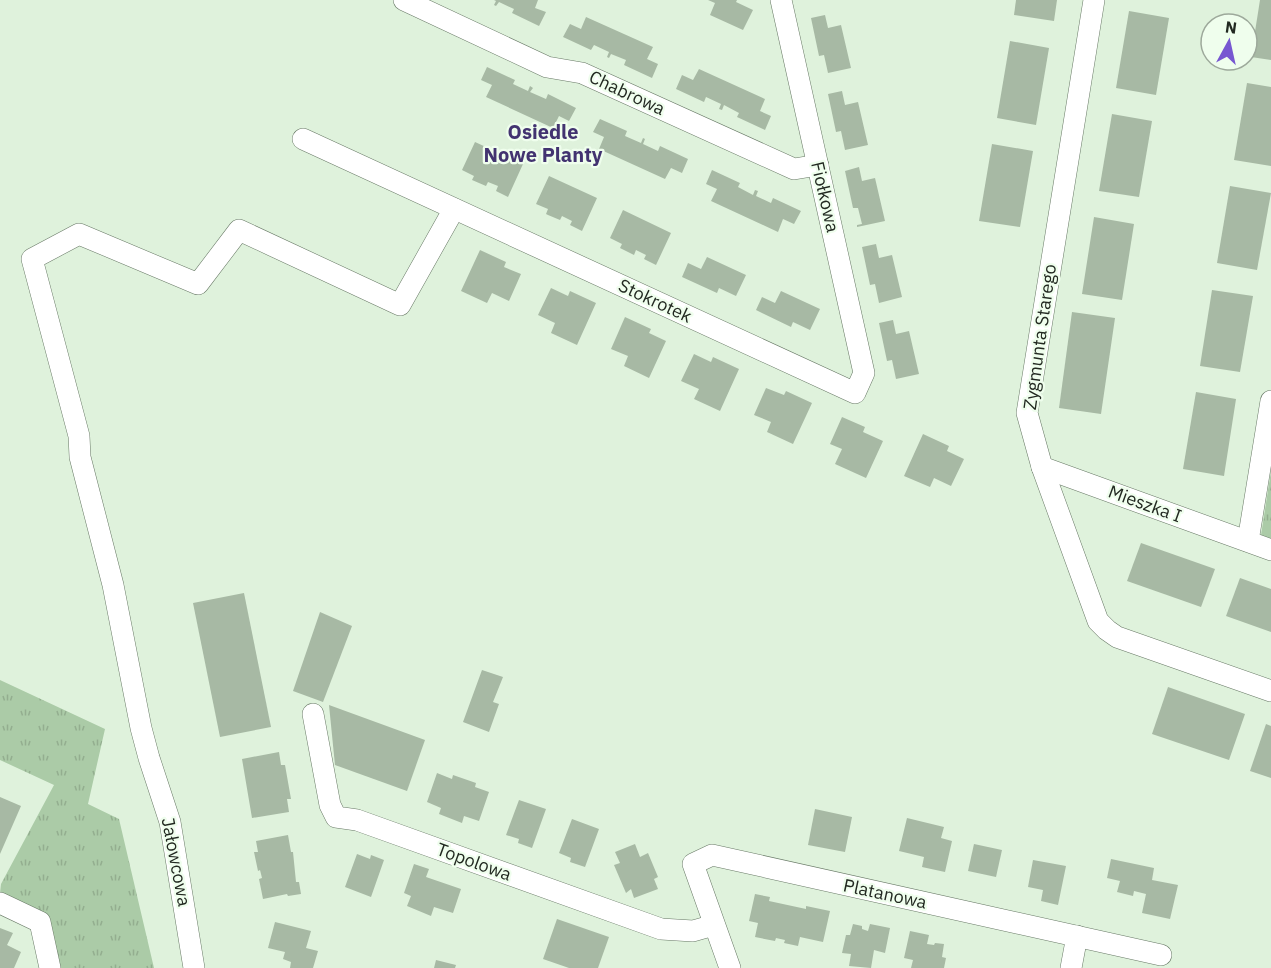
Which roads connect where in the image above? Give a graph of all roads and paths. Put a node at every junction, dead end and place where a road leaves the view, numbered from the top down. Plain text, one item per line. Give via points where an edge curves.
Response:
1 (404, 0) edge
2 (781, 0) edge
3 (1094, 0) edge
4 (303, 140) dead end
5 (818, 165) junction
6 (454, 209) junction
7 (855, 393) joint
8 (1271, 401) edge
9 (1042, 467) junction
10 (1248, 542) junction
11 (1271, 550) edge
12 (1271, 691) edge
13 (313, 714) dead end
14 (0, 903) edge
15 (714, 925) junction
16 (1077, 936) junction
17 (1161, 955) dead end
18 (50, 968) edge
19 (194, 968) edge
20 (730, 968) edge
21 (1071, 968) edge

1 - 5 street, Chabrowa via 547,67 582,73 794,169
2 - 5 street, Fiołkowa
3 - 9 street, Zygmunta Starego via 1027,413
4 - 6 street, Stokrotek
5 - 7 street, Fiołkowa via 864,373
6 - 7 street, Stokrotek
6 - 19 street, Jałowcowa via 400,305 239,231 198,284 79,234 32,259 79,435 80,456 113,585 149,758 172,831
8 - 10 street
9 - 10 street, Mieszka I
9 - 12 street, Zygmunta Starego via 1098,621 1107,630 1117,637
10 - 11 street, Mieszka I
13 - 15 street, Topolowa via 330,805 336,817 357,820 661,929 693,930
14 - 18 street via 40,921
15 - 16 street, Platanowa via 693,864 712,855
15 - 20 street
16 - 17 street, Platanowa
16 - 21 street

